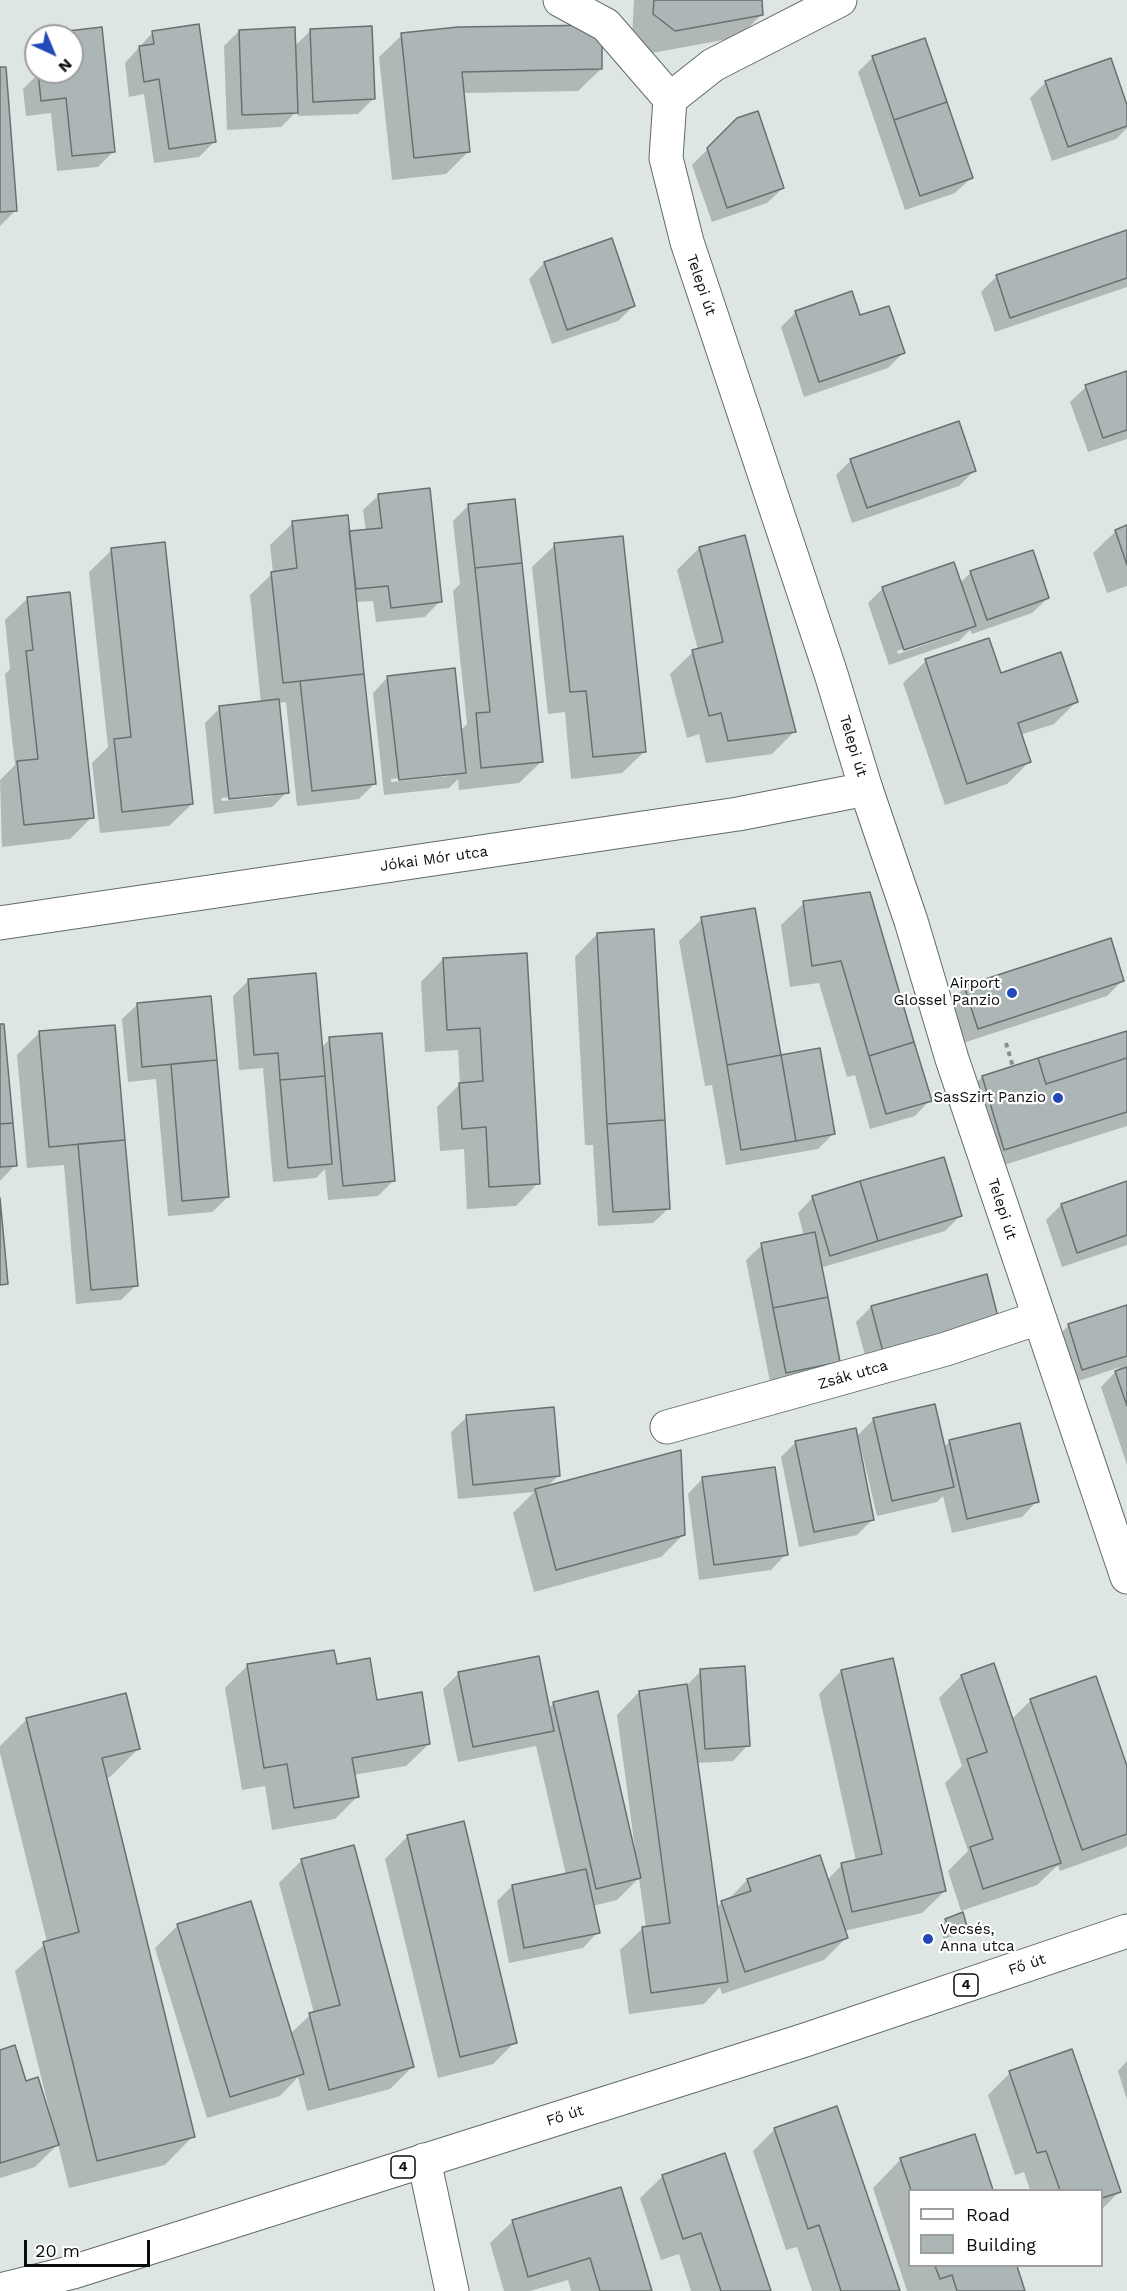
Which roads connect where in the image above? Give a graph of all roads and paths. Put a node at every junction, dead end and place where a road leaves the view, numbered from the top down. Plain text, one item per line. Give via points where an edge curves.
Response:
1 (560, 0) edge
2 (840, 0) edge
3 (608, 12) edge
4 (669, 99) junction
5 (866, 789) junction
6 (0, 923) edge
7 (1006, 1044) dead end
8 (1013, 1067) dead end
9 (1038, 1318) junction
10 (667, 1427) dead end
11 (1127, 1578) edge
12 (1127, 1931) edge
13 (424, 2160) junction
14 (0, 2290) edge
15 (452, 2291) edge

1 - 3 main road
2 - 4 main road via 714,65
3 - 4 main road
4 - 5 main road, Telepi út via 666,158 687,242
5 - 6 main road, Jókai Mór utca via 738,814
5 - 9 main road, Telepi út
7 - 8 path
9 - 10 main road, Zsák utca
9 - 11 main road, Telepi út
12 - 13 main road, Fő út / 4 via 806,2040
13 - 14 main road, Fő út / 4 via 74,2272
13 - 15 main road

